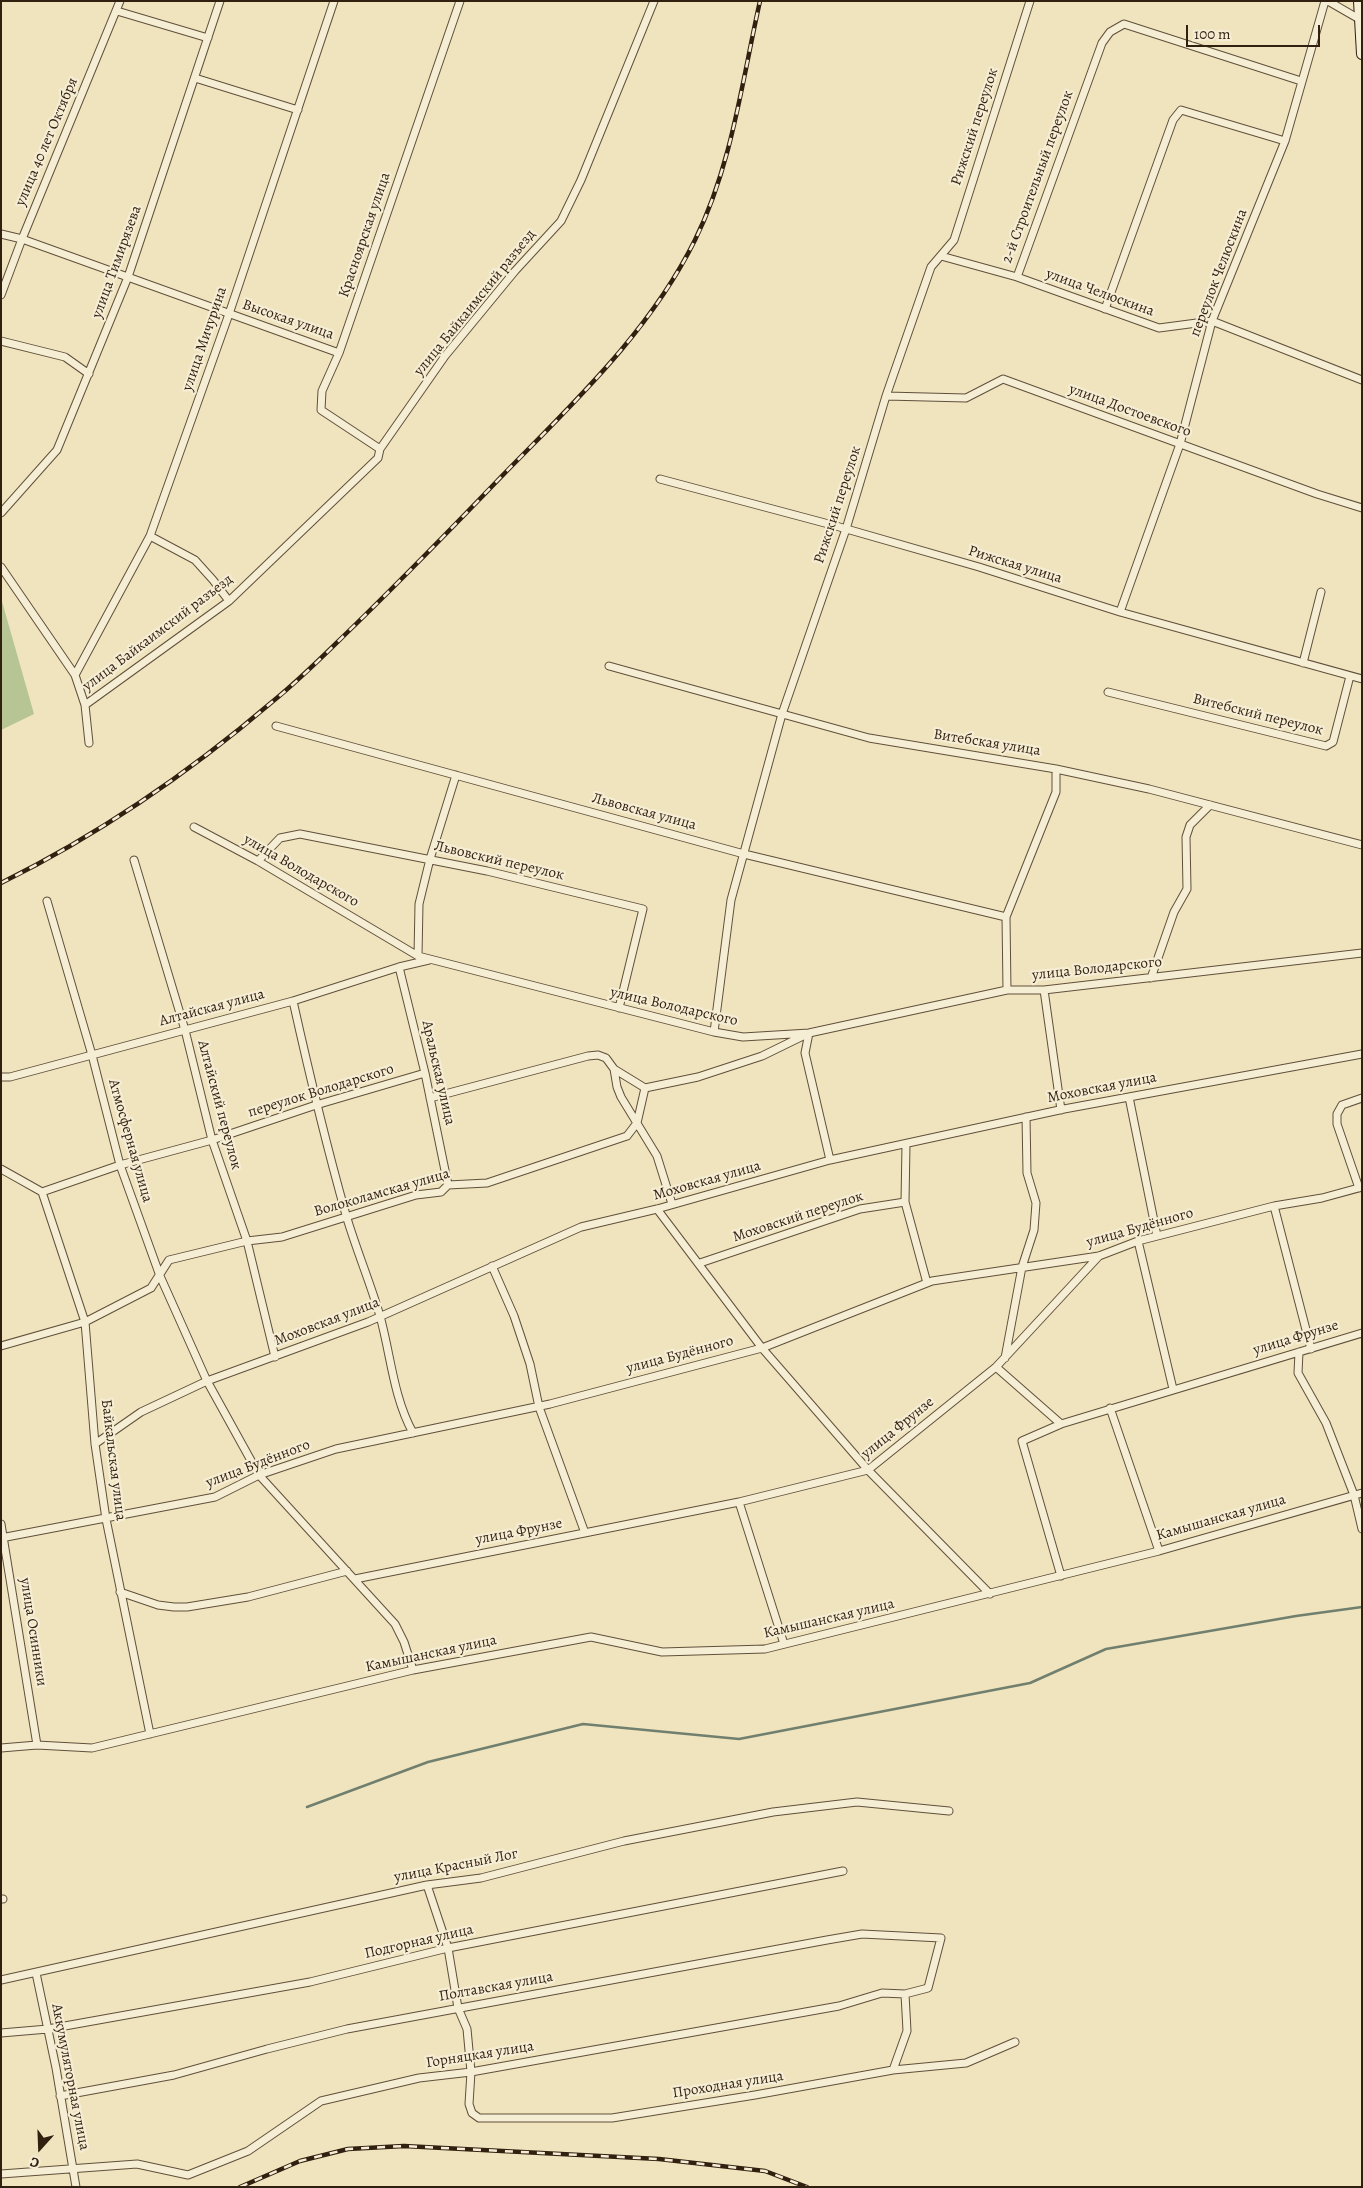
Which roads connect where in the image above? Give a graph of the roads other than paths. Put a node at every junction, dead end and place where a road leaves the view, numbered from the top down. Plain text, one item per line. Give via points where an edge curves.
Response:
1 (120, 1) edge
2 (220, 1) edge
3 (334, 1) edge
4 (460, 1) edge
5 (654, 1) edge
6 (1030, 1) edge
7 (1326, 1) edge
8 (1359, 1) edge
9 (117, 10) junction
10 (1361, 20) edge
11 (208, 38) junction
12 (1362, 54) edge
13 (194, 78) junction
14 (1301, 81) junction
15 (298, 110) junction
16 (1285, 141) junction
17 (1, 234) edge
18 (22, 239) junction
19 (942, 256) junction
20 (128, 276) junction
21 (1017, 278) junction
22 (1, 295) edge
23 (1105, 309) junction
24 (229, 314) junction
25 (1212, 321) junction
26 (1, 341) edge
27 (339, 353) junction
28 (89, 374) junction
29 (1362, 380) edge
30 (886, 396) junction
31 (1180, 444) junction
32 (380, 449) junction
33 (660, 479) dead end
34 (1362, 508) edge
35 (1, 513) edge
36 (846, 529) junction
37 (150, 536) junction
38 (1, 566) edge
39 (1321, 592) dead end
40 (228, 601) junction
41 (1120, 612) junction
42 (1303, 663) junction
43 (609, 666) dead end
44 (75, 675) junction
45 (1350, 676) junction
46 (1362, 679) edge
47 (1108, 692) dead end
48 (85, 705) junction
49 (782, 714) junction
50 (276, 726) dead end
51 (89, 744) dead end
52 (1056, 769) junction
53 (456, 774) junction
54 (1210, 805) junction
55 (194, 827) dead end
56 (1362, 845) edge
57 (744, 854) junction
58 (430, 859) junction
59 (134, 860) dead end
60 (258, 861) junction
61 (47, 901) dead end
62 (1006, 917) junction
63 (1362, 954) edge
64 (418, 956) junction
65 (429, 960) junction
66 (399, 967) junction
67 (1151, 978) junction
68 (1007, 990) junction
69 (1044, 990) junction
70 (293, 1001) junction
71 (619, 1008) junction
72 (185, 1030) junction
73 (714, 1032) junction
74 (809, 1034) junction
75 (1362, 1054) edge
76 (92, 1055) junction
77 (614, 1068) junction
78 (425, 1073) junction
79 (1, 1077) edge
80 (645, 1088) junction
81 (1129, 1097) junction
82 (430, 1098) junction
83 (1362, 1098) edge
84 (316, 1105) junction
85 (1061, 1110) junction
86 (1026, 1117) junction
87 (637, 1123) junction
88 (212, 1140) junction
89 (906, 1144) junction
90 (830, 1160) junction
91 (120, 1165) junction
92 (1, 1169) edge
93 (448, 1185) junction
94 (1360, 1187) edge
95 (42, 1192) junction
96 (905, 1202) junction
97 (672, 1204) junction
98 (1274, 1206) junction
99 (658, 1209) junction
100 (347, 1217) junction
101 (1157, 1236) junction
102 (247, 1241) junction
103 (1138, 1241) junction
104 (1099, 1256) junction
105 (700, 1263) junction
106 (492, 1266) junction
107 (1022, 1267) junction
108 (160, 1276) junction
109 (928, 1283) junction
110 (380, 1317) junction
111 (85, 1322) junction
112 (1362, 1333) edge
113 (1, 1346) edge
114 (762, 1348) junction
115 (1311, 1349) junction
116 (1299, 1352) junction
117 (275, 1358) junction
118 (1005, 1358) junction
119 (996, 1367) junction
120 (207, 1381) junction
121 (1174, 1389) junction
122 (539, 1407) junction
123 (1110, 1408) junction
124 (1061, 1424) junction
125 (413, 1433) junction
126 (95, 1444) junction
127 (868, 1470) junction
128 (259, 1475) junction
129 (1358, 1494) edge
130 (739, 1502) junction
131 (106, 1519) junction
132 (1, 1524) edge
133 (1362, 1529) edge
134 (585, 1533) junction
135 (2, 1538) edge
136 (1159, 1551) junction
137 (348, 1570) junction
138 (1060, 1576) junction
139 (355, 1579) junction
140 (120, 1592) junction
141 (990, 1594) junction
142 (784, 1644) junction
143 (413, 1670) junction
144 (150, 1734) junction
145 (37, 1745) junction
146 (1, 1748) edge
147 (950, 1811) dead end
148 (842, 1871) dead end
149 (427, 1885) junction
150 (941, 1938) joint
151 (448, 1948) junction
152 (36, 1973) junction
153 (1, 1980) edge
154 (905, 1994) junction
155 (458, 2008) junction
156 (48, 2029) junction
157 (1, 2033) edge
158 (1015, 2042) dead end
159 (893, 2070) junction
160 (472, 2072) junction
161 (60, 2096) junction
162 (73, 2168) junction
163 (1, 2174) edge
164 (76, 2187) edge

1 - 9 street, улица 40 лет Октября
2 - 11 street, улица Тимирязева
3 - 15 street, улица Мичурина
4 - 27 street, Красноярская улица
5 - 32 street, улица Байкаимский разъезд via 581,180 560,222 445,356
6 - 19 street, Рижский переулок via 954,240
7 - 10 street
7 - 14 street, переулок Челюскина
8 - 10 street
9 - 11 street
9 - 18 street, улица 40 лет Октября
10 - 12 street
11 - 13 street, улица Тимирязева
13 - 15 street
13 - 20 street, улица Тимирязева
14 - 16 street, переулок Челюскина
14 - 21 street, 2-й Строительный переулок via 1124,24 1110,32 1102,43 1085,85
15 - 24 street, улица Мичурина
16 - 23 street via 1181,110 1173,120
16 - 25 street, переулок Челюскина
17 - 18 street, Высокая улица
18 - 20 street, Высокая улица
18 - 22 street, улица 40 лет Октября
19 - 21 street, улица Челюскина
19 - 30 street, Рижский переулок via 931,267
20 - 24 street, Высокая улица
20 - 28 street, улица Тимирязева
21 - 23 street, улица Челюскина
23 - 25 street, улица Челюскина via 1159,328
24 - 27 street, Высокая улица
24 - 37 street, улица Мичурина
25 - 29 street, улица Челюскина
25 - 31 street, переулок Челюскина
26 - 28 street via 65,357
27 - 32 street, Красноярская улица via 322,391 321,410
28 - 35 street, улица Тимирязева via 57,450
30 - 31 street, улица Достоевского via 966,398 1003,379
30 - 36 street, Рижский переулок
31 - 34 street, улица Достоевского
31 - 41 street, переулок Челюскина
32 - 40 street, улица Байкаимский разъезд via 378,458
33 - 36 street, Рижская улица
36 - 41 street, Рижская улица
36 - 49 street, Рижский переулок
37 - 40 street via 195,560
37 - 44 street, улица Мичурина
38 - 44 street
39 - 42 street
40 - 48 street, улица Байкаимский разъезд
41 - 42 street, Рижская улица
42 - 45 street, Рижская улица
43 - 49 street, Витебская улица
44 - 48 street
45 - 46 street, Рижская улица
45 - 47 street, Витебский переулок via 1333,742 1326,746
48 - 51 street
49 - 52 street, Витебская улица via 869,738
49 - 57 street, Рижский переулок
50 - 53 street, Львовская улица
52 - 54 street, Витебская улица
52 - 62 street via 1056,792
53 - 57 street, Львовская улица
53 - 58 street
54 - 56 street, Витебская улица
54 - 67 street via 1190,825 1186,837 1187,889 1174,912
55 - 60 street, улица Володарского
57 - 62 street, Львовская улица
57 - 73 street, Рижский переулок via 730,900
58 - 60 street, Львовский переулок via 300,834 280,838
58 - 64 street via 419,904
58 - 71 street, Львовский переулок via 643,910
59 - 72 street, Алтайский переулок
60 - 64 street, улица Володарского
61 - 76 street, Атмосферная улица
62 - 68 street
63 - 67 street, улица Володарского
64 - 65 street, улица Володарского
65 - 66 street, Алтайская улица
65 - 71 street, улица Володарского
66 - 70 street, Алтайская улица
66 - 78 street, Аральская улица
67 - 69 street, улица Володарского
68 - 69 street, улица Володарского
68 - 74 street, улица Володарского
69 - 85 street
70 - 72 street, Алтайская улица
70 - 84 street
71 - 73 street, улица Володарского
72 - 76 street, Алтайская улица
72 - 88 street, Алтайский переулок
73 - 74 street, улица Володарского via 743,1037
74 - 80 street via 762,1056 698,1077
74 - 90 street via 805,1053
75 - 81 street, Моховская улица
76 - 79 street, Алтайская улица
76 - 91 street, Атмосферная улица
77 - 80 street
77 - 82 street via 606,1058 588,1056
77 - 87 street via 621,1097
78 - 82 street, Аральская улица
78 - 84 street, переулок Володарского
80 - 87 street
81 - 85 street, Моховская улица
81 - 101 street
82 - 93 street, Аральская улица
83 - 94 street via 1342,1105 1336,1114
84 - 88 street, переулок Володарского
84 - 100 street
85 - 86 street, Моховская улица
86 - 89 street, Моховская улица
86 - 107 street via 1028,1173 1036,1203 1034,1230
87 - 93 street, Волоколамская улица via 628,1136 487,1183
87 - 97 street via 656,1156
88 - 91 street, переулок Володарского
88 - 102 street, Алтайский переулок
89 - 90 street, Моховская улица
89 - 96 street
90 - 97 street, Моховская улица
91 - 95 street, переулок Володарского
91 - 108 street, Атмосферная улица
92 - 95 street
93 - 100 street, Волоколамская улица via 442,1192 416,1195
94 - 98 street, улица Будённого via 1322,1198
95 - 111 street, Байкальская улица
96 - 105 street, Моховский переулок via 860,1208
96 - 109 street
97 - 99 street, Моховская улица
98 - 101 street, улица Будённого
98 - 115 street
99 - 105 street
99 - 106 street, Моховская улица via 581,1227
100 - 102 street, Волоколамская улица via 282,1237
100 - 110 street
101 - 103 street, улица Будённого
102 - 108 street, Волоколамская улица via 170,1260
102 - 117 street, Алтайский переулок
103 - 104 street, улица Будённого
103 - 121 street
104 - 107 street, улица Будённого
104 - 118 street, улица Фрунзе
105 - 114 street
106 - 110 street, Моховская улица
106 - 122 street via 517,1324
107 - 109 street, улица Будённого
107 - 118 street
108 - 111 street, Волоколамская улица via 151,1288
108 - 120 street, Атмосферная улица
109 - 114 street, улица Будённого
110 - 117 street, Моховская улица
110 - 125 street via 394,1384
111 - 113 street, Волоколамская улица
111 - 126 street, Байкальская улица
112 - 115 street, улица Фрунзе
114 - 122 street, улица Будённого
114 - 127 street
115 - 116 street, улица Фрунзе
116 - 121 street, улица Фрунзе
116 - 129 street via 1298,1372
117 - 120 street, Моховская улица
118 - 119 street, улица Фрунзе
119 - 124 street
119 - 127 street, улица Фрунзе
120 - 126 street, Моховская улица via 141,1412
120 - 128 street, Атмосферная улица
121 - 123 street, улица Фрунзе
122 - 125 street, улица Будённого
122 - 134 street
123 - 124 street, улица Фрунзе
123 - 136 street
124 - 138 street, улица Фрунзе via 1022,1441
125 - 128 street, улица Будённого via 336,1448
126 - 131 street, Байкальская улица
127 - 130 street, улица Фрунзе
127 - 141 street
128 - 131 street, улица Будённого via 215,1497
128 - 137 street, Атмосферная улица
129 - 133 street
129 - 136 street, Камышанская улица
130 - 134 street, улица Фрунзе
130 - 142 street
131 - 135 street, улица Будённого
131 - 140 street, Байкальская улица
132 - 135 street, улица Осинники
134 - 139 street, улица Фрунзе
135 - 145 street, улица Осинники
136 - 138 street, Камышанская улица
137 - 139 street, Атмосферная улица
137 - 140 street via 248,1597 188,1607 158,1605
138 - 141 street, Камышанская улица
139 - 143 street, Атмосферная улица via 395,1624
140 - 144 street, Байкальская улица
141 - 142 street, Камышанская улица
142 - 143 street, Камышанская улица via 764,1649 662,1652 591,1637
143 - 144 street, Камышанская улица
144 - 145 street, Камышанская улица via 92,1748
145 - 146 street, Камышанская улица
147 - 149 street, улица Красный Лог via 857,1802 773,1812 624,1841 481,1878
148 - 151 street, Подгорная улица
149 - 151 street
149 - 152 street, улица Красный Лог
150 - 154 street, Горняцкая улица via 928,1988
150 - 155 street, Полтавская улица via 862,1934
151 - 155 street
151 - 156 street, Подгорная улица via 310,1982
152 - 153 street, улица Красный Лог
152 - 156 street, Аккумуляторная улица
154 - 159 street via 906,2031
154 - 160 street, Горняцкая улица via 882,1992 839,2006
155 - 160 street via 467,2029
155 - 161 street, Полтавская улица via 266,2048 174,2075
156 - 157 street, Подгорная улица
156 - 161 street, Аккумуляторная улица
158 - 159 street, Проходная улица via 966,2062
159 - 160 street, Проходная улица via 612,2118 479,2118 472,2113 469,2104
160 - 162 street, Горняцкая улица via 419,2078 321,2101 248,2152 188,2175 137,2164
161 - 162 street, Аккумуляторная улица
162 - 163 street, Горняцкая улица
162 - 164 street, Аккумуляторная улица

